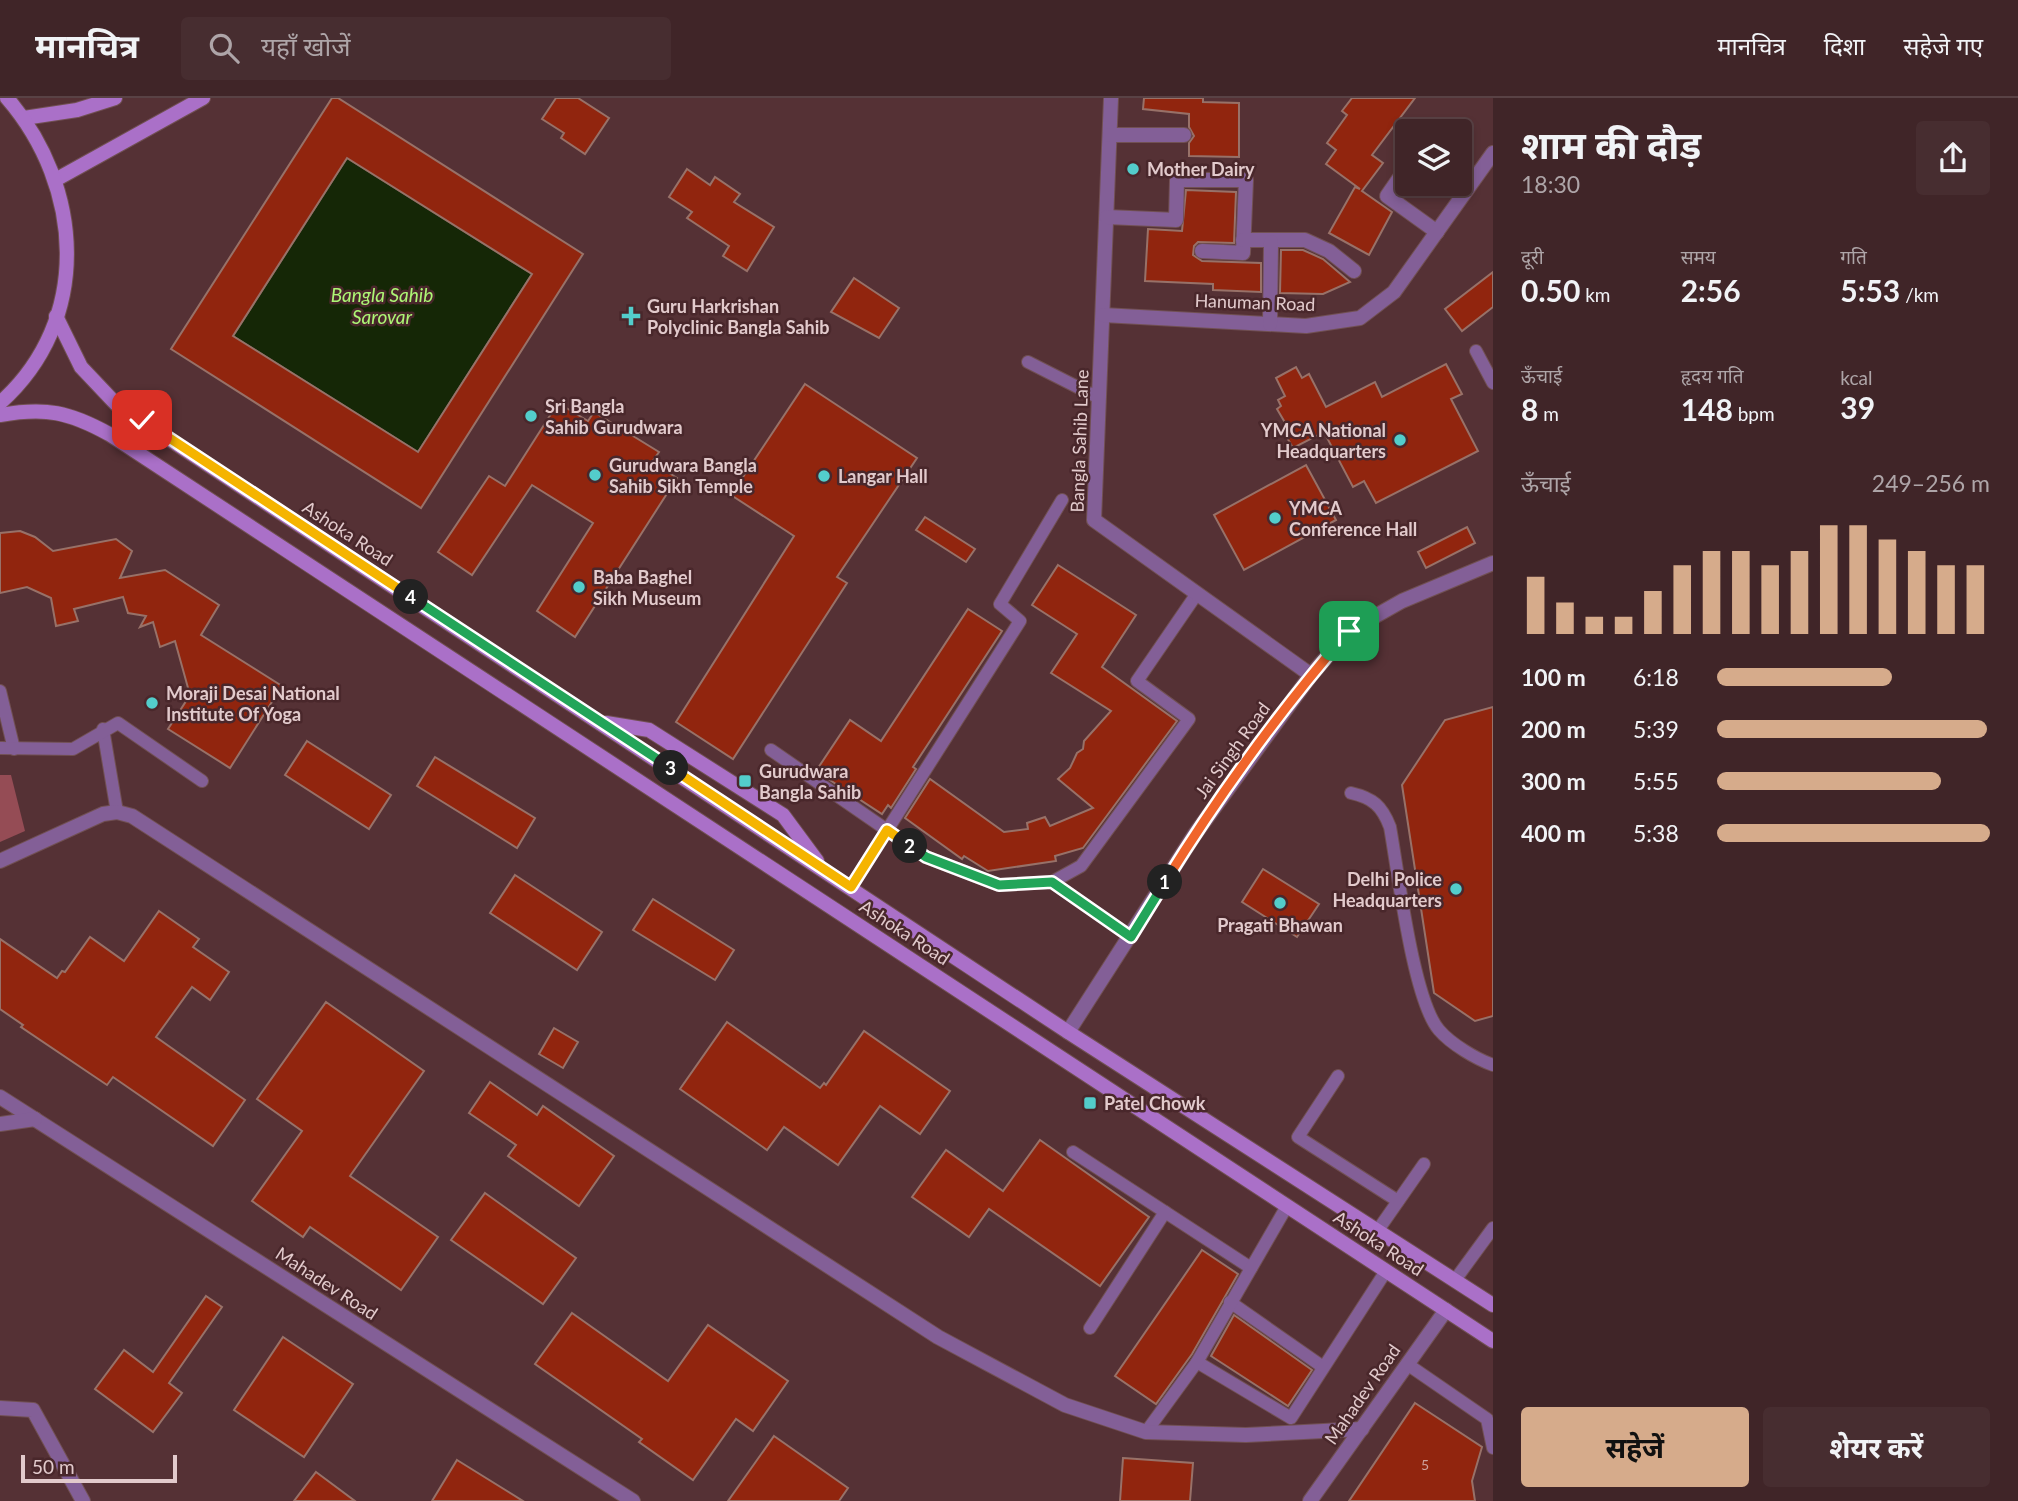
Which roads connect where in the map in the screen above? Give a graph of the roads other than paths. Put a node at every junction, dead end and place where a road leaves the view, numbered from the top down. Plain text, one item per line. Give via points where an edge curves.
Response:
1 (7, 98) edge
2 (115, 98) edge
3 (204, 98) edge
4 (1111, 98) edge
5 (24, 118) junction
6 (1110, 135) junction
7 (1184, 135) dead end
8 (1493, 153) edge
9 (57, 179) junction
10 (1395, 184) edge
11 (1107, 217) junction
12 (1437, 232) junction
13 (1243, 240) junction
14 (1271, 242) junction
15 (1202, 251) dead end
16 (1354, 271) dead end
17 (1103, 315) junction
18 (56, 316) junction
19 (1270, 324) junction
20 (1476, 351) dead end
21 (1028, 362) dead end
22 (1493, 383) edge
23 (1099, 398) junction
24 (0, 403) edge
25 (0, 415) edge
26 (1062, 500) dead end
27 (1493, 563) edge
28 (1196, 595) junction
29 (1311, 675) junction
30 (0, 691) edge
31 (601, 722) junction
32 (103, 729) junction
33 (0, 748) edge
34 (14, 749) junction
35 (771, 750) dead end
36 (202, 780) dead end
37 (1351, 793) dead end
38 (117, 812) junction
39 (887, 830) junction
40 (0, 861) edge
41 (823, 869) junction
42 (1052, 882) junction
43 (851, 887) junction
44 (1131, 937) junction
45 (1068, 1032) junction
46 (1493, 1065) edge
47 (1338, 1076) dead end
48 (0, 1097) edge
49 (35, 1119) junction
50 (0, 1124) edge
51 (1073, 1152) dead end
52 (1424, 1164) dead end
53 (1398, 1201) junction
54 (1287, 1206) junction
55 (1166, 1212) junction
56 (1378, 1230) junction
57 (1490, 1237) edge
58 (1251, 1268) junction
59 (1386, 1271) junction
60 (1455, 1280) junction
61 (1230, 1302) junction
62 (1493, 1305) edge
63 (1446, 1310) junction
64 (1090, 1328) dead end
65 (1493, 1341) edge
66 (1197, 1362) junction
67 (1407, 1364) junction
68 (1324, 1367) junction
69 (0, 1408) edge
70 (1362, 1429) junction
71 (1146, 1432) junction
72 (1493, 1448) edge
73 (1308, 1499) edge
74 (83, 1501) edge
75 (633, 1501) edge

1 - 5 main road
2 - 5 main road via 77,110
3 - 9 main road
4 - 6 street, Bangla Sahib Lane
5 - 9 main road
6 - 7 street
6 - 11 street, Bangla Sahib Lane
8 - 12 street, Hanuman Road
9 - 18 main road via 68,248
10 - 12 street via 1387,196
11 - 13 street via 1176,220 1177,180 1246,180
11 - 17 street, Bangla Sahib Lane
12 - 19 street, Hanuman Road via 1394,292 1360,318 1306,326
13 - 14 street
13 - 15 street via 1243,253
14 - 16 street via 1305,240 1329,251
14 - 19 street
17 - 19 street, Hanuman Road
17 - 23 street, Bangla Sahib Lane
18 - 24 main road via 27,373
18 - 31 main road, Ashoka Road via 81,367 117,404
20 - 22 lane
21 - 23 lane
23 - 28 street, Bangla Sahib Lane via 1094,520
25 - 54 main road, Ashoka Road via 70,414 109,434
26 - 39 lane via 1000,604 1020,621
27 - 29 street, Jai Singh Road via 1402,601 1349,631
28 - 29 street, Bangla Sahib Lane
28 - 42 lane via 1137,681 1189,719 1081,866
29 - 44 street, Jai Singh Road via 1195,834
30 - 34 lane
31 - 41 main road, Ashoka Road
31 - 41 main road via 649,730 783,815
32 - 34 lane via 73,750
32 - 36 lane via 118,723
32 - 38 lane
33 - 34 lane
35 - 39 lane
37 - 46 lane via 1369,797 1384,810 1390,827 1424,1002 1439,1030
38 - 40 street via 103,814
38 - 71 street via 132,816 938,1337 1065,1405
39 - 42 lane via 926,857 999,885
39 - 43 lane
41 - 43 main road, Ashoka Road
42 - 44 lane
43 - 45 main road, Ashoka Road
44 - 45 street, Jai Singh Road
45 - 56 main road, Ashoka Road
47 - 53 lane via 1298,1137
48 - 49 street, Mahadev Road
49 - 50 street
49 - 75 street, Mahadev Road
51 - 55 lane
52 - 53 lane
53 - 56 lane
54 - 58 lane
54 - 59 main road, Ashoka Road
55 - 58 lane
55 - 64 lane
56 - 60 main road, Ashoka Road
57 - 60 lane
58 - 61 lane
59 - 63 main road, Ashoka Road
59 - 68 lane
60 - 62 main road, Ashoka Road
61 - 66 lane
61 - 68 lane
63 - 65 main road, Ashoka Road
63 - 67 street, Mahadev Road
66 - 68 lane via 1291,1418
66 - 71 lane
67 - 70 street, Mahadev Road
67 - 72 lane via 1487,1419
69 - 74 street via 33,1410
70 - 71 street via 1245,1435
70 - 73 street, Mahadev Road

